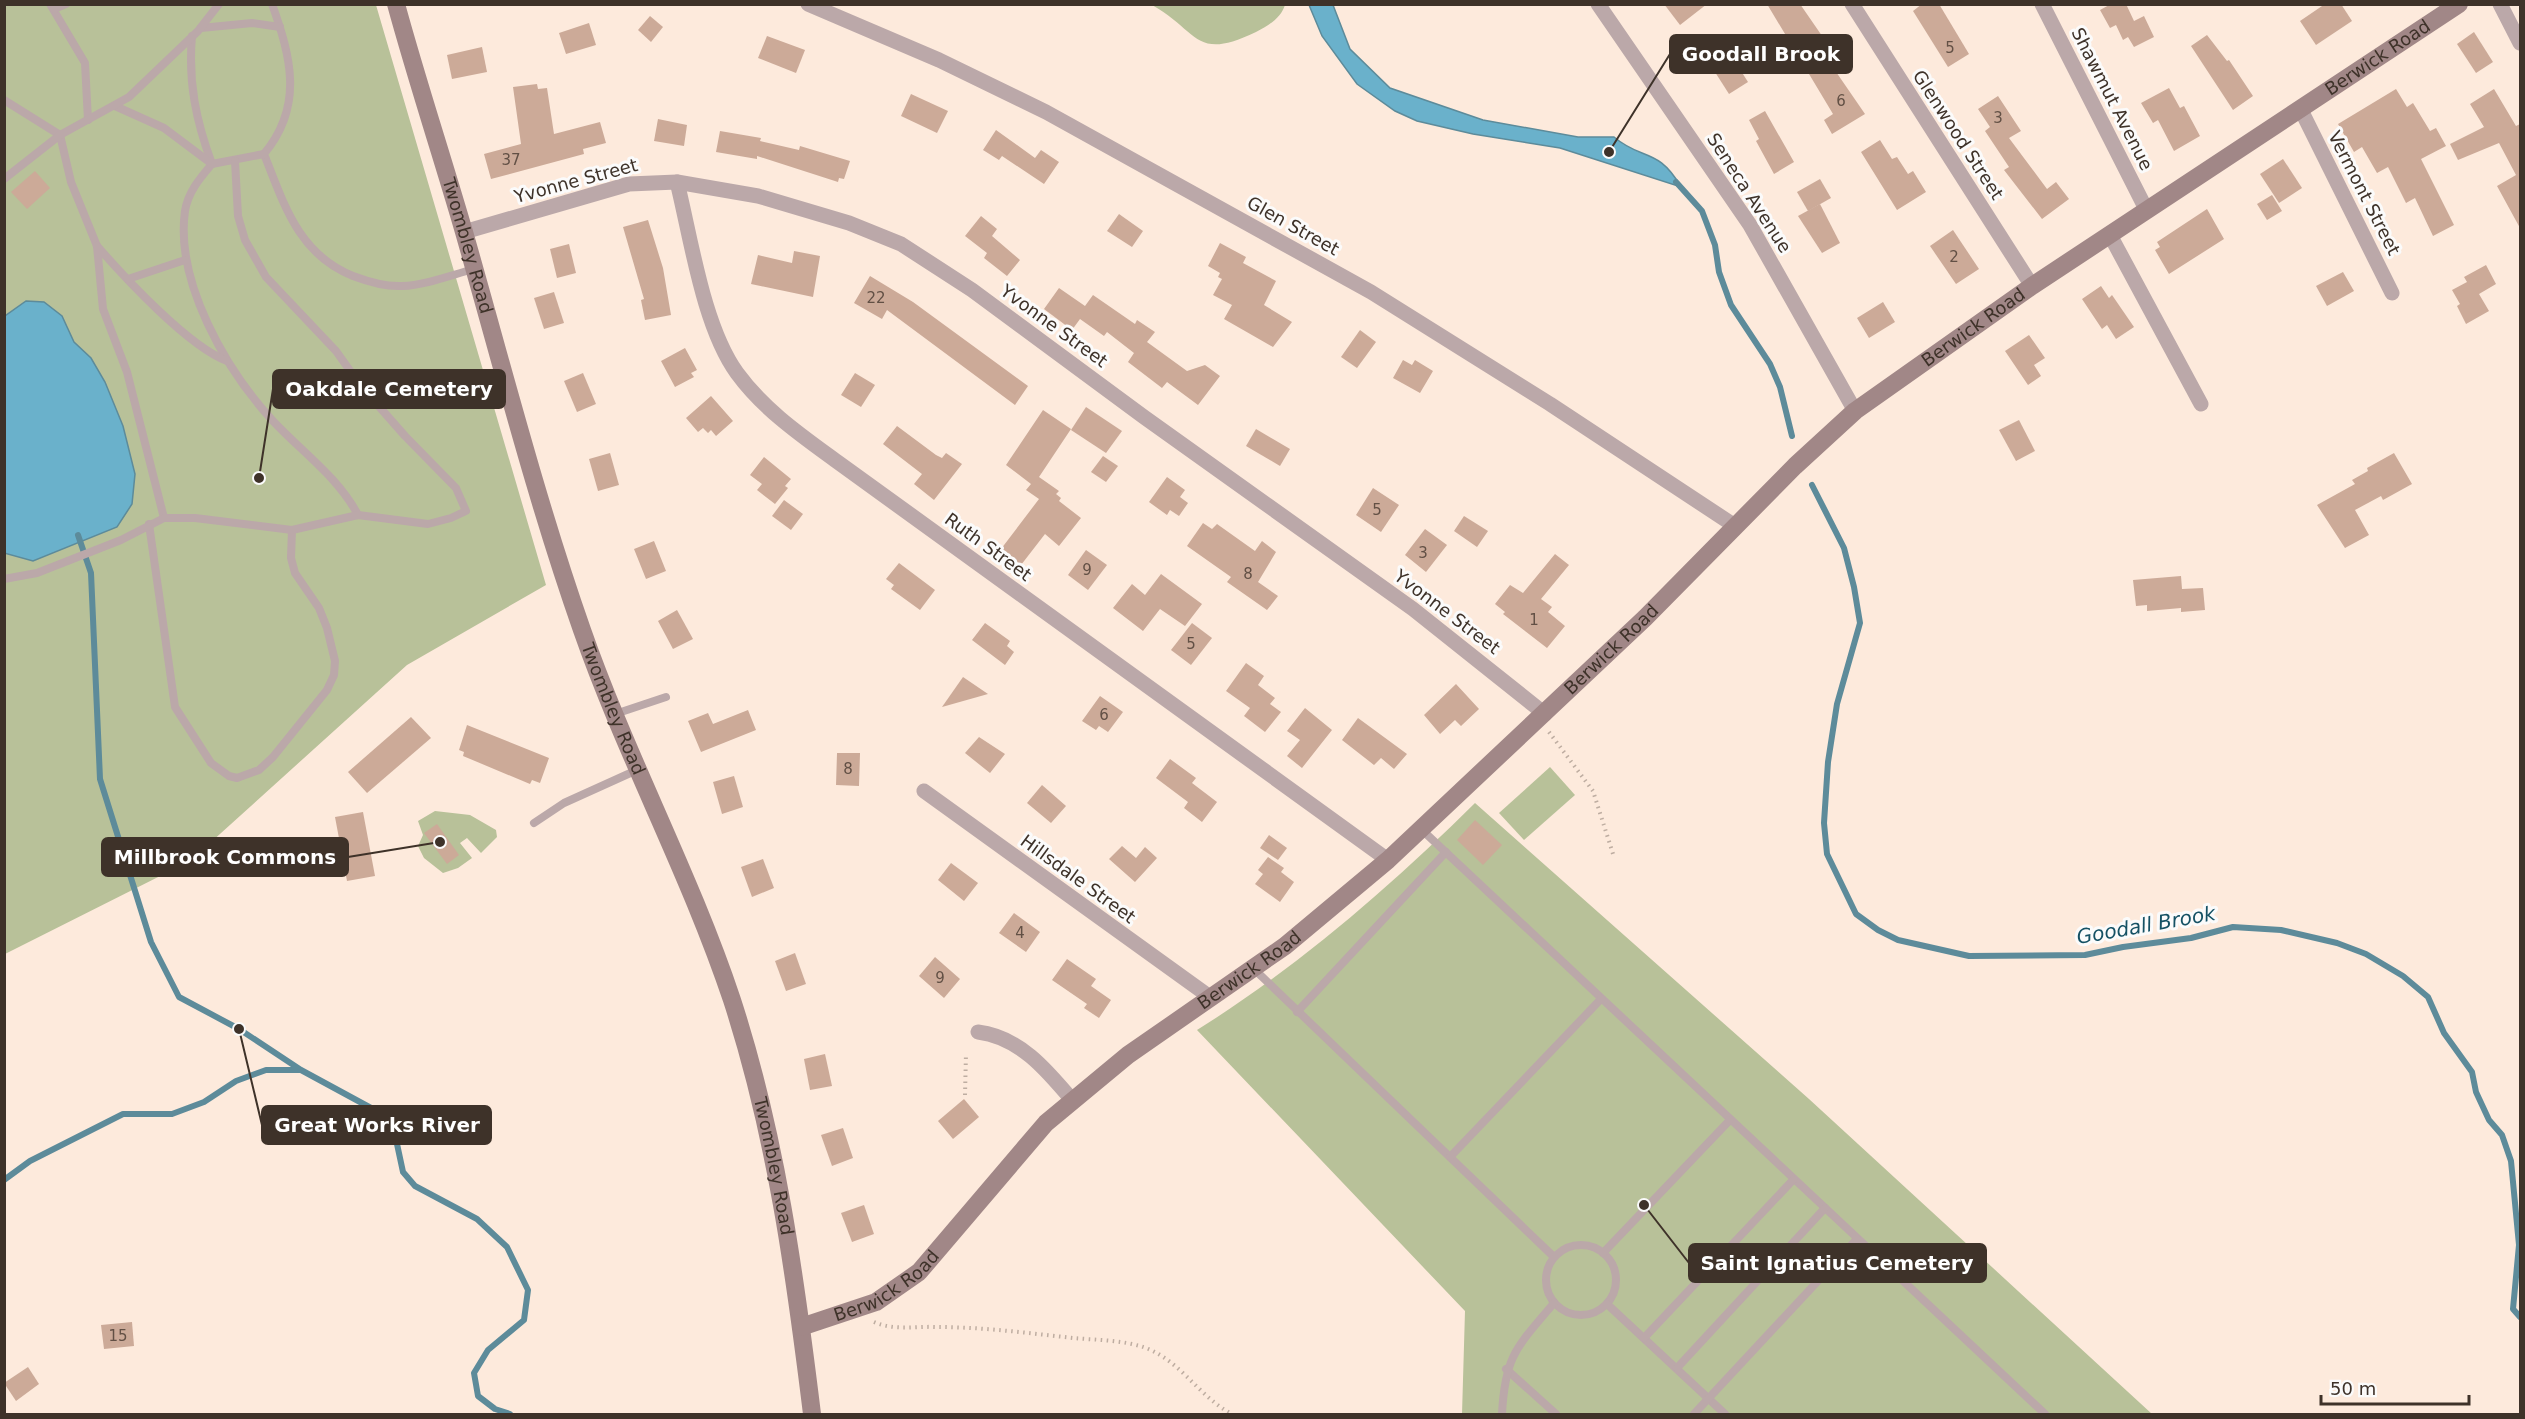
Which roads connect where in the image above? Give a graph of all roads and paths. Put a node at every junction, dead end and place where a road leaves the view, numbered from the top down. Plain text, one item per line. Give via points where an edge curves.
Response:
1 (66, 4) edge
2 (219, 4) edge
3 (273, 4) edge
4 (396, 4) edge
5 (808, 4) edge
6 (1598, 4) edge
7 (1852, 4) edge
8 (2042, 4) edge
9 (2458, 4) edge
10 (2500, 4) edge
11 (52, 7) edge
12 (280, 27) junction
13 (201, 28) junction
14 (192, 36) junction
15 (2520, 43) edge
16 (4, 100) edge
17 (115, 106) junction
18 (2301, 110) junction
19 (88, 120) junction
20 (60, 135) junction
21 (264, 154) junction
22 (235, 161) junction
23 (212, 164) junction
24 (4, 179) edge
25 (678, 182) junction
26 (2147, 211) junction
27 (464, 232) junction
28 (2110, 235) junction
29 (97, 246) junction
30 (185, 260) junction
31 (474, 269) junction
32 (129, 279) junction
33 (2032, 286) junction
34 (2392, 293) dead end
35 (227, 361) junction
36 (2201, 404) dead end
37 (1855, 411) junction
38 (358, 515) junction
39 (164, 518) junction
40 (149, 524) junction
41 (1735, 526) junction
42 (292, 530) junction
43 (4, 579) edge
44 (666, 697) dead end
45 (614, 714) junction
46 (1541, 717) junction
47 (639, 770) junction
48 (924, 791) dead end
49 (534, 823) dead end
50 (1420, 829) junction
51 (1446, 852) junction
52 (1614, 857) dead end
53 (1388, 860) junction
54 (1254, 969) junction
55 (1210, 997) junction
56 (1601, 999) junction
57 (1297, 1012) junction
58 (978, 1032) dead end
59 (966, 1053) dead end
60 (965, 1095) dead end
61 (1072, 1100) junction
62 (1729, 1120) junction
63 (1450, 1157) junction
64 (1793, 1180) junction
65 (1825, 1208) junction
66 (1857, 1239) junction
67 (1603, 1253) junction
68 (1554, 1257) junction
69 (1554, 1303) junction
70 (1607, 1304) junction
71 (851, 1313) junction
72 (801, 1327) junction
73 (1644, 1338) junction
74 (1677, 1368) junction
75 (1506, 1369) junction
76 (1708, 1398) junction
77 (812, 1414) edge
78 (1232, 1414) edge
79 (1502, 1414) edge
80 (1556, 1414) edge
81 (1694, 1414) edge
82 (1725, 1414) edge
83 (2045, 1414) edge

1 - 11 lane
2 - 13 lane
3 - 12 lane
4 - 27 street, Twombley Road
5 - 41 street, Glen Street via 939,60 1046,112 1341,275 1550,404
6 - 37 street, Seneca Avenue via 1750,225
7 - 33 street, Glenwood Street
8 - 26 street, Shawmut Avenue
9 - 18 street, Berwick Road
10 - 15 street
11 - 19 lane via 85,63
12 - 13 lane via 252,23
12 - 21 lane via 292,85 283,123
13 - 14 lane
14 - 17 lane
14 - 23 lane via 191,90
16 - 20 lane
17 - 19 lane
17 - 23 lane via 164,128
18 - 26 street, Berwick Road
18 - 34 street, Vermont Street
19 - 20 lane
20 - 24 lane
20 - 29 lane via 71,182
21 - 22 lane
21 - 31 lane via 290,221 327,264 368,282 390,286
22 - 23 lane
22 - 38 lane via 238,216 245,240 266,277 328,343 405,436 456,488 466,511 428,524
23 - 30 lane via 198,180 185,210
25 - 27 street, Yvonne Street via 629,184
25 - 46 street, Yvonne Street via 758,196 849,223 901,244 948,273 1413,609
25 - 53 street, Ruth Street via 708,310 735,371 765,406 838,463
26 - 28 street, Berwick Road
27 - 31 street, Twombley Road
28 - 33 street, Berwick Road
28 - 36 street
29 - 32 lane
29 - 39 lane via 103,309 127,372
30 - 32 lane
30 - 35 lane via 197,297
31 - 45 street, Twombley Road via 557,554
32 - 35 lane via 192,341 212,356
33 - 37 street, Berwick Road
35 - 38 lane via 272,420 348,496
37 - 41 street, Berwick Road
38 - 42 lane
39 - 40 lane
39 - 42 lane
40 - 42 lane via 175,707 211,763 237,778 259,771 273,757 327,690 334,675 327,628 295,573
40 - 43 lane via 101,549 37,573
41 - 46 street, Berwick Road
44 - 45 lane
45 - 47 street, Twombley Road
46 - 50 street, Berwick Road
46 - 52 path via 1593,790
47 - 49 lane via 564,803
47 - 72 street, Twombley Road via 700,912 739,1022 778,1179
48 - 55 street, Hillsdale Street
50 - 51 lane
50 - 53 street, Berwick Road
51 - 56 lane
51 - 57 lane
53 - 54 street, Berwick Road
54 - 55 street, Berwick Road
54 - 57 lane
55 - 61 street, Berwick Road
56 - 62 lane
56 - 63 lane
57 - 63 lane
58 - 61 street via 1011,1041 1046,1070
59 - 60 path
61 - 71 street, Berwick Road via 1029,1142 919,1272 885,1298
62 - 64 lane
62 - 67 lane
63 - 68 lane
64 - 65 lane
64 - 73 lane
65 - 66 lane
65 - 74 lane
66 - 76 lane
66 - 83 lane
67 - 68 lane via 1587,1245 1561,1251
67 - 70 lane via 1616,1277 1616,1287
68 - 69 lane via 1544,1280
69 - 70 lane via 1569,1313 1583,1315
69 - 75 lane via 1517,1348
70 - 73 lane
71 - 72 street, Berwick Road
71 - 78 path via 890,1328 991,1330 1144,1348 1171,1361 1220,1408
72 - 77 street, Twombley Road
73 - 74 lane
74 - 76 lane
75 - 79 lane
75 - 80 lane
76 - 81 lane
76 - 82 lane

